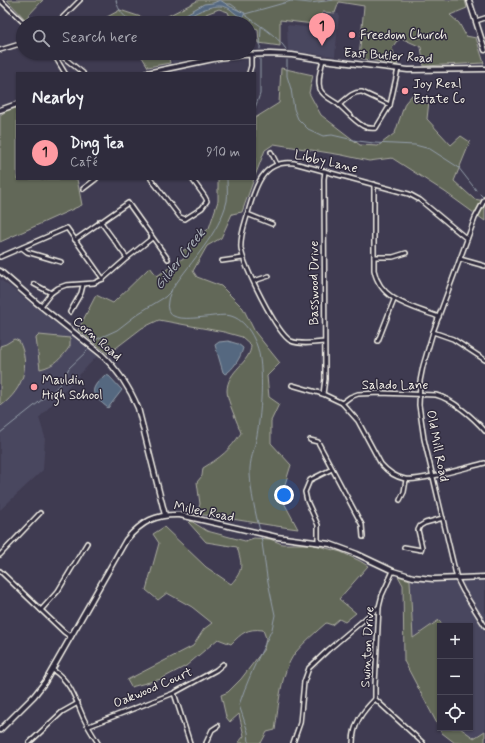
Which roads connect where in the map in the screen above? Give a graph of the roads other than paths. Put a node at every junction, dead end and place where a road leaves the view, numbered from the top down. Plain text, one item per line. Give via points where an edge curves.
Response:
1 (0, 0) edge
2 (80, 0) edge
3 (469, 0) edge
4 (17, 16) edge
5 (64, 16) edge
6 (485, 18) edge
7 (476, 21) junction
8 (16, 44) edge
9 (0, 50) edge
10 (485, 50) edge
11 (256, 54) edge
12 (57, 60) edge
13 (67, 60) edge
14 (207, 60) edge
15 (251, 60) edge
16 (323, 60) junction
17 (398, 69) junction
18 (485, 69) edge
19 (64, 72) edge
20 (83, 72) edge
21 (152, 72) edge
22 (249, 72) edge
23 (16, 104) edge
24 (339, 105) junction
25 (390, 105) junction
26 (0, 110) edge
27 (271, 152) dead end
28 (277, 164) junction
29 (325, 171) junction
30 (95, 180) edge
31 (152, 180) edge
32 (193, 180) edge
33 (374, 184) junction
34 (82, 189) dead end
35 (485, 199) edge
36 (247, 214) junction
37 (100, 221) junction
38 (272, 224) dead end
39 (152, 238) junction
40 (468, 239) junction
41 (75, 240) junction
42 (22, 248) junction
43 (406, 253) dead end
44 (0, 257) edge
45 (374, 257) junction
46 (127, 258) junction
47 (243, 258) junction
48 (168, 259) dead end
49 (460, 259) junction
50 (61, 262) dead end
51 (222, 262) dead end
52 (485, 266) edge
53 (0, 271) edge
54 (270, 276) dead end
55 (103, 279) junction
56 (254, 281) junction
57 (34, 284) dead end
58 (83, 285) junction
59 (51, 293) junction
60 (394, 300) junction
61 (41, 306) junction
62 (70, 312) dead end
63 (439, 317) junction
64 (433, 332) junction
65 (378, 340) dead end
66 (324, 342) junction
67 (485, 360) edge
68 (292, 385) dead end
69 (323, 394) junction
70 (420, 394) junction
71 (342, 403) junction
72 (485, 431) edge
73 (310, 440) dead end
74 (485, 463) edge
75 (332, 469) junction
76 (432, 476) junction
77 (406, 480) junction
78 (400, 500) dead end
79 (40, 513) dead end
80 (165, 515) junction
81 (442, 518) junction
82 (363, 537) dead end
83 (318, 542) junction
84 (87, 543) dead end
85 (404, 548) dead end
86 (0, 555) edge
87 (393, 571) junction
88 (0, 572) edge
89 (485, 577) edge
90 (457, 579) junction
91 (378, 607) junction
92 (41, 610) junction
93 (485, 626) edge
94 (71, 637) junction
95 (223, 664) dead end
96 (53, 670) junction
97 (174, 693) junction
98 (375, 700) junction
99 (78, 703) junction
100 (89, 726) junction
101 (218, 726) dead end
102 (0, 730) edge
103 (29, 743) edge
104 (98, 743) edge
105 (190, 743) edge
106 (206, 743) edge
107 (293, 743) edge
108 (353, 743) edge
109 (423, 743) edge

1 - 4 street
2 - 5 street
3 - 7 street
6 - 7 street
7 - 10 street
8 - 9 street
11 - 16 street, East Butler Road
12 - 19 street
13 - 20 street
14 - 21 street, East Butler Road
15 - 22 street
16 - 17 street, East Butler Road
16 - 24 street via 319,83 321,90
17 - 18 street, East Butler Road
17 - 25 street
23 - 26 street
24 - 25 street via 346,98 362,92
24 - 25 street via 363,126 373,129 378,126
27 - 28 street
28 - 29 street, Libby Lane via 294,163
28 - 36 street, Libby Lane via 257,184
29 - 33 street, Libby Lane
29 - 66 street, Basswood Drive
30 - 34 street
31 - 32 street via 180,217 185,219 202,208 207,201
33 - 40 street, Libby Lane via 414,196
33 - 45 street
35 - 40 street, Old Mill Road
36 - 38 street
36 - 47 street, Libby Lane via 241,241
37 - 39 street via 128,203
37 - 41 street
37 - 46 street
39 - 46 street
39 - 48 street
40 - 49 street, Old Mill Road
41 - 42 street via 67,228
41 - 55 street
42 - 44 street
42 - 50 street via 27,252
43 - 45 street via 394,257
45 - 60 street via 377,280 385,293
46 - 55 street
47 - 51 street
47 - 56 street, Libby Lane
49 - 52 street
49 - 63 street, Old Mill Road
53 - 61 street, Corn Road
54 - 56 street
55 - 58 street
56 - 66 street, Libby Lane via 274,321 289,340 298,343
57 - 59 street
58 - 59 street via 66,285
58 - 62 street
59 - 61 street
60 - 63 street
60 - 65 street
61 - 80 street, Corn Road via 101,354 118,371 132,394 143,426
63 - 64 street, Old Mill Road
64 - 67 street via 453,339
64 - 70 street, Old Mill Road via 423,366
66 - 69 street, Basswood Drive
68 - 69 street
69 - 71 street
70 - 71 street, Salado Lane via 358,394
70 - 72 street, Salado Lane via 444,398
70 - 76 street, Old Mill Road via 421,419
71 - 77 street via 358,421 381,464 392,474
73 - 75 street via 318,442
74 - 76 street
75 - 82 street via 362,525
75 - 83 street via 310,480 305,492 318,525
76 - 77 street
76 - 81 street, Old Mill Road
77 - 78 street
79 - 86 street
80 - 83 street, Miller Road via 184,516 293,540
80 - 94 street, Miller Road via 146,522 126,540
81 - 85 street via 420,526 418,530 421,550
81 - 90 street, Old Mill Road
83 - 87 street, Miller Road via 340,547
84 - 92 street via 58,591
87 - 90 street, Miller Road via 420,578
87 - 91 street, Swinton Drive
88 - 92 street
89 - 90 street, Miller Road
90 - 93 street, Old Mill Road
91 - 98 street, Swinton Drive
91 - 107 street via 309,668 304,682 300,723
92 - 94 street
94 - 96 street, Miller Road
95 - 97 street, Oakwood Court
96 - 99 street via 66,682
96 - 102 street, Miller Road via 37,693
97 - 100 street, Oakwood Court
97 - 105 street
98 - 108 street, Swinton Drive via 357,722
98 - 109 street
99 - 100 street
99 - 103 street via 62,712
100 - 104 street
101 - 106 street via 212,730

